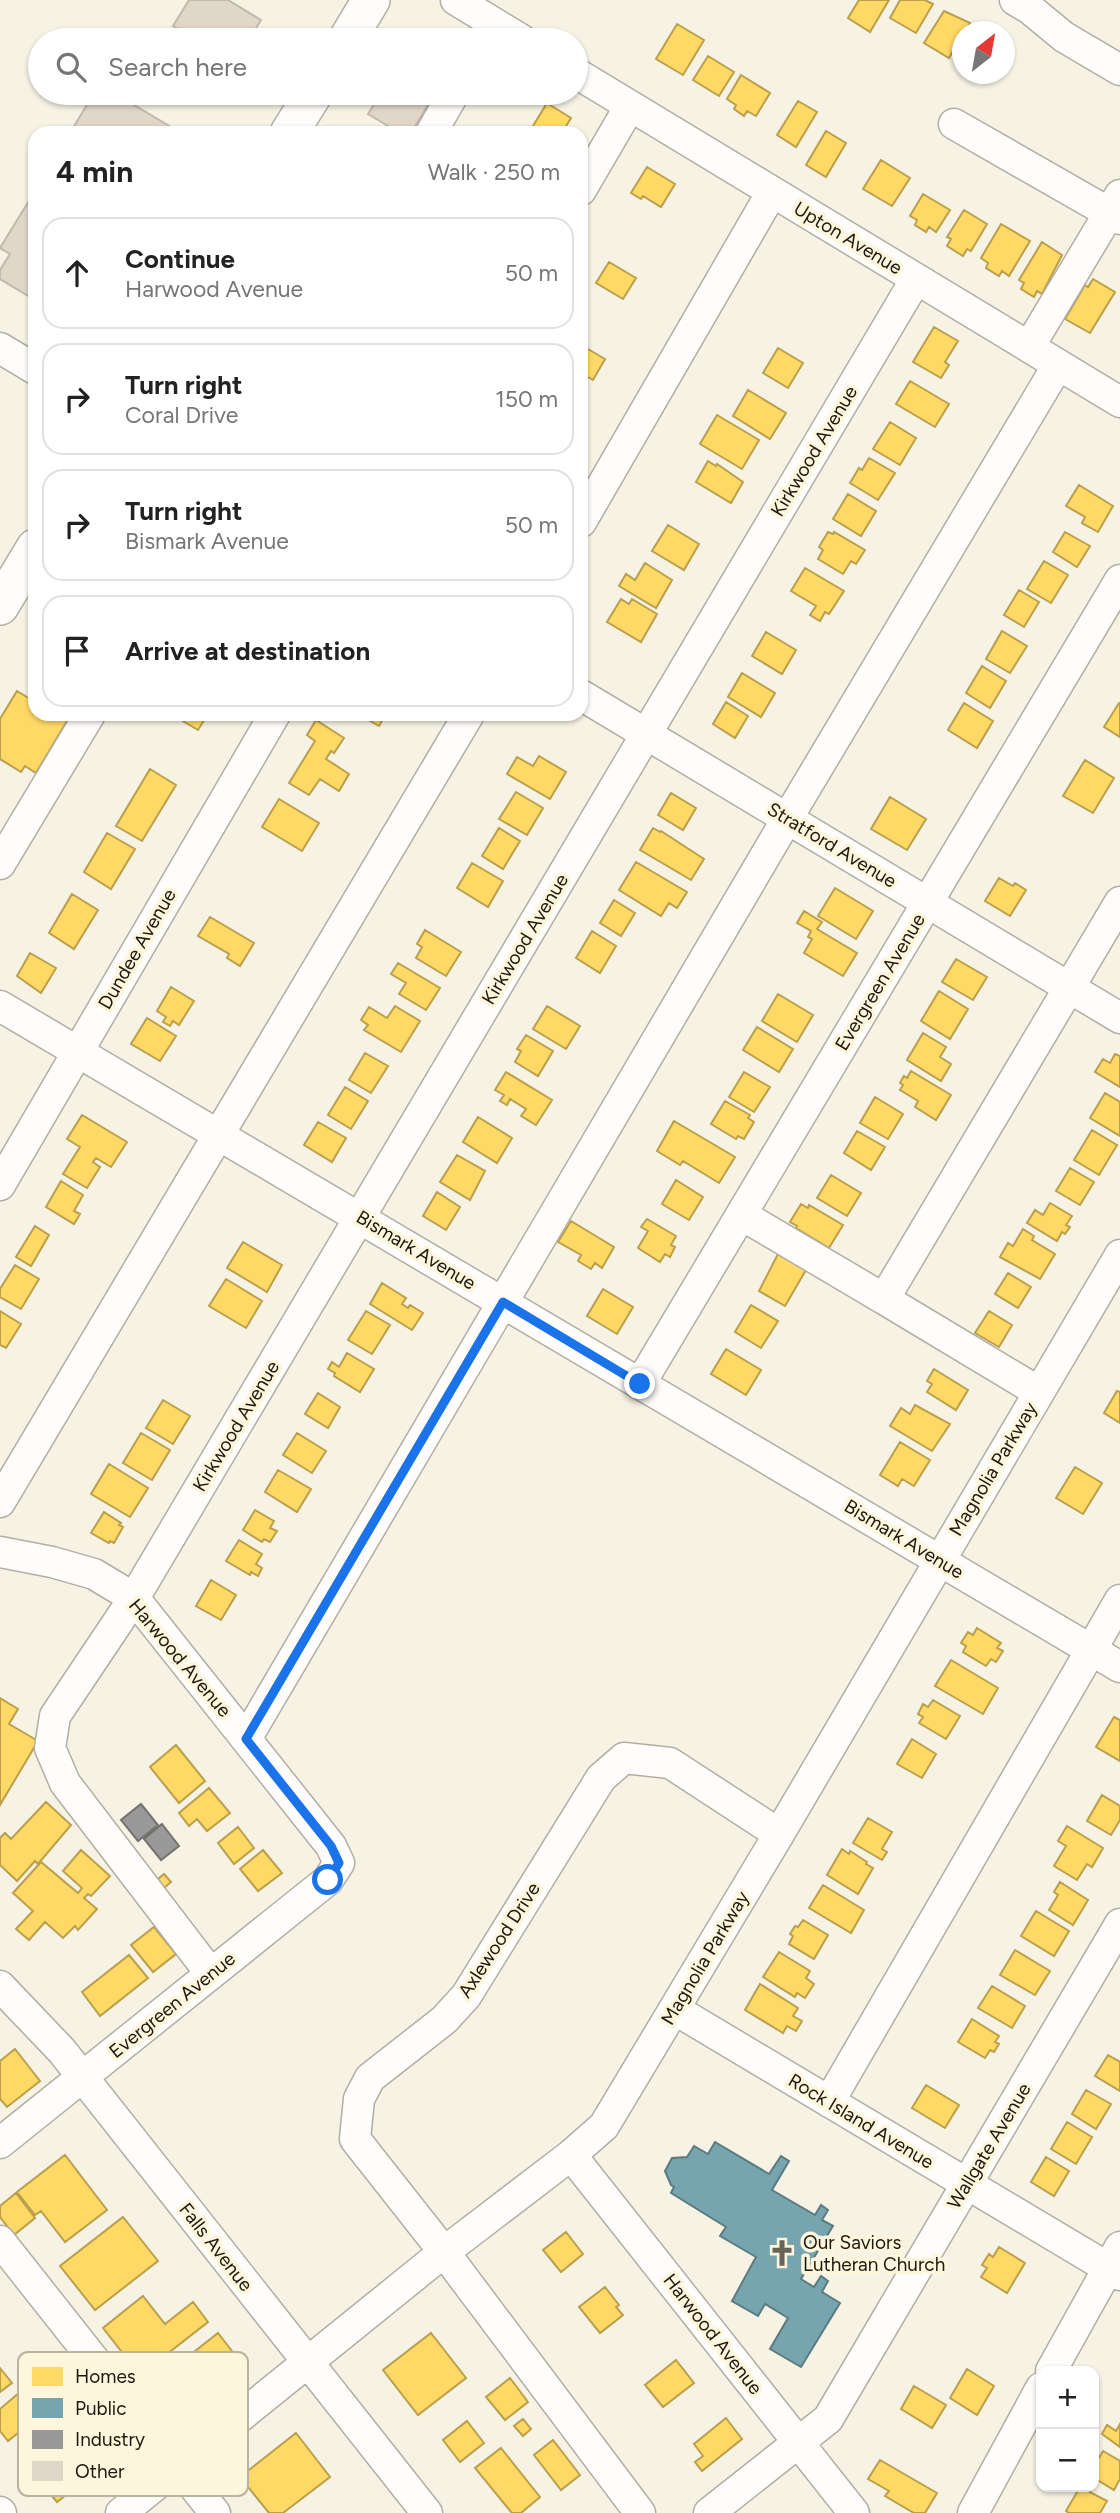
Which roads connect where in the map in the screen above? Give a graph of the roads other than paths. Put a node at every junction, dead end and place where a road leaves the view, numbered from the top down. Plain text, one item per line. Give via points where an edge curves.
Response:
1 (371, 0) edge
2 (456, 0) edge
3 (1015, 0) edge
4 (354, 28) edge
5 (486, 28) edge
6 (1120, 70) edge
7 (588, 80) edge
8 (306, 105) edge
9 (447, 105) edge
10 (630, 106) junction
11 (954, 124) dead end
12 (293, 126) edge
13 (435, 126) edge
14 (588, 178) edge
15 (772, 192) junction
16 (1116, 209) edge
17 (916, 279) junction
18 (1029, 347) junction
19 (0, 348) edge
20 (28, 365) edge
21 (1058, 365) junction
22 (1120, 402) edge
23 (588, 510) edge
24 (28, 560) edge
25 (1120, 580) edge
26 (0, 606) edge
27 (588, 699) edge
28 (86, 721) edge
29 (271, 721) edge
30 (465, 721) edge
31 (647, 734) junction
32 (787, 818) junction
33 (0, 864) edge
34 (928, 902) junction
35 (1120, 902) edge
36 (1071, 988) junction
37 (0, 1006) edge
38 (1120, 1018) edge
39 (77, 1052) junction
40 (218, 1135) junction
41 (0, 1185) edge
42 (741, 1215) junction
43 (360, 1217) junction
44 (1120, 1255) edge
45 (884, 1299) junction
46 (503, 1302) junction
47 (640, 1384) junction
48 (1039, 1392) junction
49 (0, 1502) edge
50 (0, 1552) edge
51 (939, 1560) junction
52 (134, 1598) junction
53 (1120, 1600) edge
54 (1090, 1650) junction
55 (1120, 1667) edge
56 (246, 1739) junction
57 (779, 1834) junction
58 (339, 1863) joint
59 (1120, 1924) edge
60 (211, 1974) junction
61 (0, 1986) edge
62 (674, 2009) junction
63 (82, 2077) junction
64 (829, 2102) junction
65 (0, 2143) edge
66 (571, 2155) junction
67 (967, 2184) junction
68 (0, 2241) edge
69 (444, 2252) junction
70 (1116, 2263) edge
71 (88, 2352) edge
72 (308, 2362) junction
73 (1054, 2366) edge
74 (1036, 2397) edge
75 (248, 2410) edge
76 (799, 2443) junction
77 (142, 2496) edge
78 (202, 2496) edge
79 (121, 2513) edge
80 (215, 2513) edge
81 (427, 2513) edge
82 (639, 2513) edge
83 (709, 2513) edge
84 (855, 2513) edge
85 (973, 2513) edge

1 - 4 main road
2 - 5 street
3 - 6 street via 1064,37
7 - 10 street, Upton Avenue
8 - 12 main road
9 - 13 street
10 - 14 street
10 - 15 street, Upton Avenue
11 - 16 street
15 - 17 street, Upton Avenue
15 - 23 street
16 - 18 street
17 - 18 street, Upton Avenue
17 - 31 street, Kirkwood Avenue
18 - 21 street, Upton Avenue
19 - 20 street
21 - 22 street, Upton Avenue
21 - 32 street
24 - 26 main road
25 - 34 street, Evergreen Avenue
27 - 31 street, Stratford Avenue
28 - 33 street
29 - 39 street, Dundee Avenue
30 - 40 street
31 - 32 street, Stratford Avenue
31 - 43 street, Kirkwood Avenue
32 - 34 street, Stratford Avenue
32 - 46 street
34 - 36 street, Stratford Avenue
34 - 42 street, Evergreen Avenue
35 - 36 street
36 - 38 street, Stratford Avenue
36 - 45 street
37 - 39 street, Bismark Avenue
39 - 40 street, Bismark Avenue
39 - 41 street, Dundee Avenue
40 - 43 street, Bismark Avenue
40 - 49 street
42 - 45 street
42 - 47 street, Evergreen Avenue
43 - 46 street, Bismark Avenue
43 - 52 street, Kirkwood Avenue
44 - 48 street, Magnolia Parkway
45 - 48 street
46 - 47 street, Bismark Avenue
46 - 56 street
47 - 51 street, Bismark Avenue
48 - 51 street, Magnolia Parkway
50 - 52 street, Harwood Avenue via 94,1574
51 - 54 street, Bismark Avenue
51 - 57 street, Magnolia Parkway
52 - 56 street, Harwood Avenue
52 - 60 street, Kirkwood Avenue via 55,1716 50,1748 65,1783
53 - 54 street
54 - 55 street, Bismark Avenue
54 - 64 street
56 - 58 street, Harwood Avenue via 331,1846
57 - 62 street, Magnolia Parkway
57 - 69 street, Axlewood Drive via 670,1763 624,1758 601,1779 466,1996 444,2020 370,2078 359,2099 355,2139
58 - 60 street, Evergreen Avenue via 328,1880
59 - 67 street, Wallgate Avenue
60 - 63 street, Evergreen Avenue
61 - 63 street, Falls Avenue
62 - 64 street, Rock Island Avenue
62 - 66 street, Magnolia Parkway via 604,2126
63 - 65 street, Evergreen Avenue
63 - 72 street, Falls Avenue
64 - 67 street, Rock Island Avenue
66 - 69 street, Magnolia Parkway
66 - 76 street, Harwood Avenue
67 - 70 street, Rock Island Avenue
67 - 76 street, Wallgate Avenue via 828,2419
68 - 71 street
69 - 72 street, Magnolia Parkway
69 - 82 street, Axlewood Drive
70 - 73 street
72 - 75 street, Magnolia Parkway
72 - 81 street, Falls Avenue
74 - 85 street
76 - 83 street, Wallgate Avenue
76 - 84 street, Harwood Avenue
77 - 79 street, Magnolia Parkway
78 - 80 street

